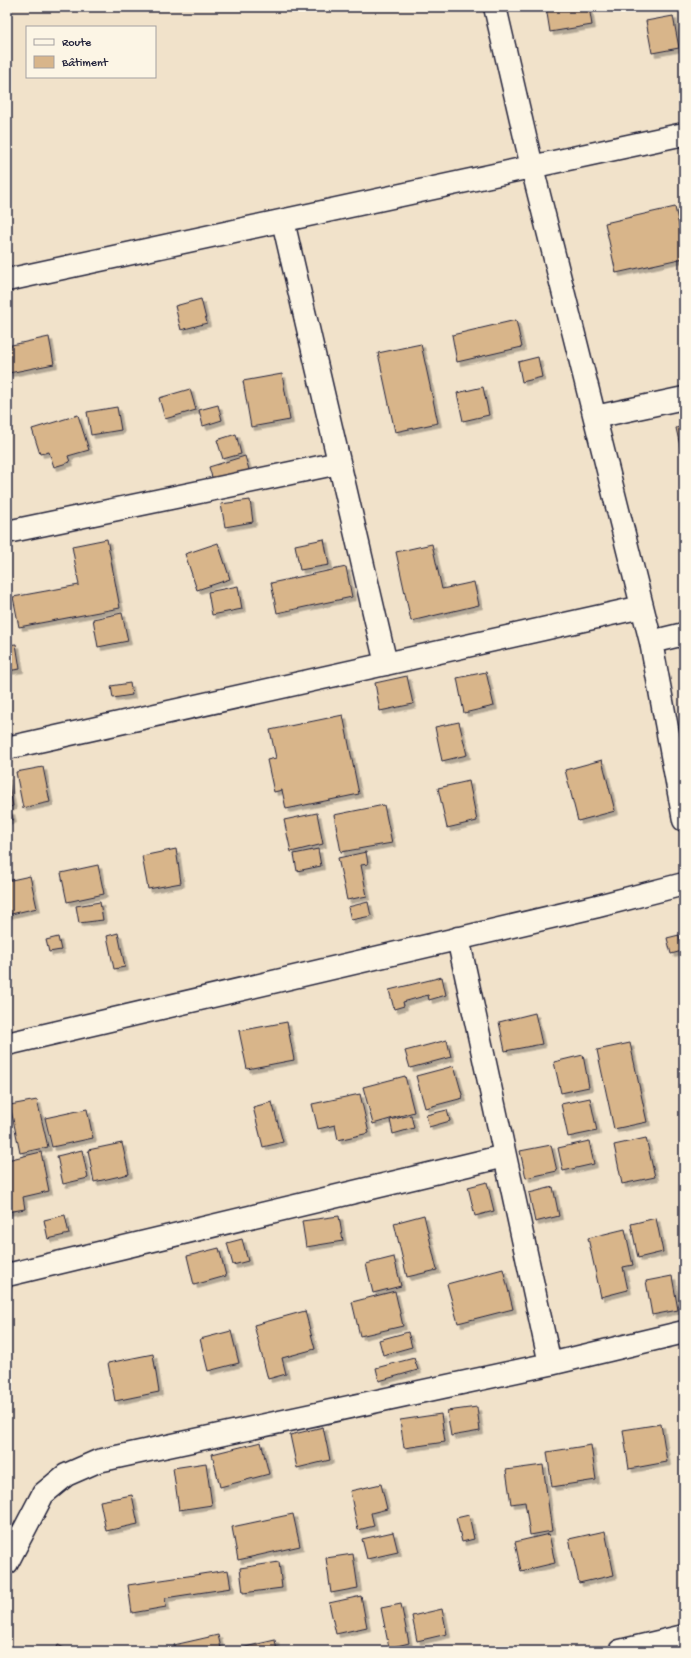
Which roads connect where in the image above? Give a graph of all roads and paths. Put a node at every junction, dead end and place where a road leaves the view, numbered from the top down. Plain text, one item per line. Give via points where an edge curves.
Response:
1 (495, 7) edge
2 (684, 134) edge
3 (532, 167) junction
4 (283, 221) junction
5 (7, 280) edge
6 (684, 398) edge
7 (595, 417) junction
8 (339, 463) junction
9 (7, 532) edge
10 (642, 606) junction
11 (684, 634) edge
12 (651, 642) junction
13 (386, 664) junction
14 (7, 748) edge
15 (684, 820) edge
16 (684, 884) edge
17 (458, 938) junction
18 (7, 1044) edge
19 (505, 1156) junction
20 (7, 1274) edge
21 (684, 1332) edge
22 (550, 1364) junction
23 (7, 1563) edge
24 (684, 1636) edge
25 (620, 1651) edge

1 - 3 street
2 - 3 street
3 - 4 street
3 - 7 street
4 - 5 street
4 - 8 street
6 - 7 street
7 - 10 street
8 - 9 street
8 - 13 street
10 - 12 street
10 - 13 street
11 - 12 street
12 - 15 street
13 - 14 street
16 - 17 street
17 - 18 street
17 - 19 street
19 - 20 street
19 - 22 street
21 - 22 street
22 - 23 street via 98,1461 66,1476 43,1494
24 - 25 street

